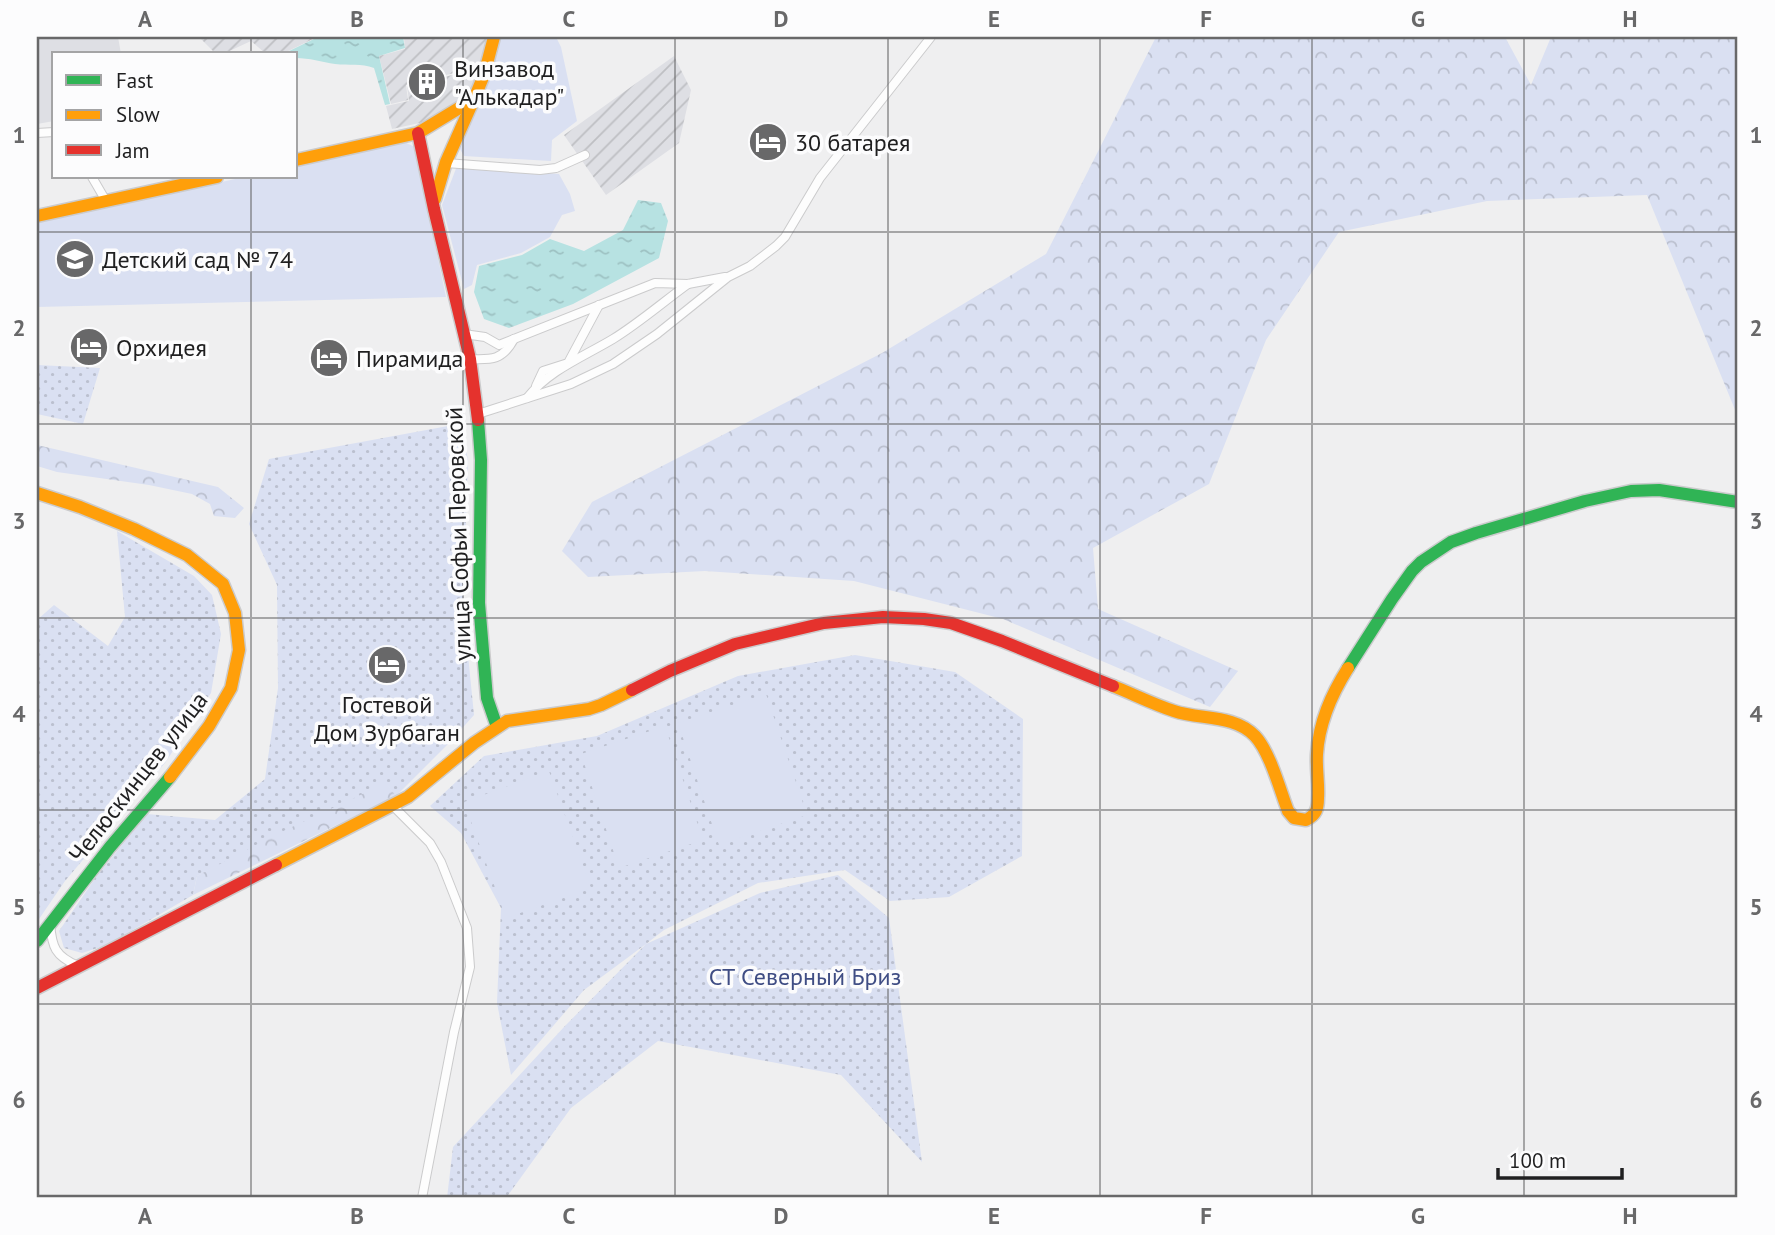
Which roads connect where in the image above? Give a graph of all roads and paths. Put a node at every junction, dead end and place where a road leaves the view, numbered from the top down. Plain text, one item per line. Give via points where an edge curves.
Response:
1 (494, 37) edge
2 (930, 37) edge
3 (474, 99) junction
4 (418, 133) junction
5 (585, 155) dead end
6 (298, 160) edge
7 (446, 163) junction
8 (93, 178) edge
9 (212, 178) edge
10 (106, 201) junction
11 (434, 209) junction
12 (37, 216) edge
13 (728, 277) junction
14 (688, 284) junction
15 (599, 305) junction
16 (464, 334) junction
17 (514, 339) junction
18 (470, 359) junction
19 (568, 363) junction
20 (527, 398) junction
21 (478, 414) junction
22 (37, 493) edge
23 (1738, 502) edge
24 (486, 698) junction
25 (540, 715) junction
26 (497, 727) junction
27 (474, 743) junction
28 (393, 806) junction
29 (50, 924) junction
30 (37, 941) edge
31 (78, 966) junction
32 (37, 988) edge
33 (422, 1198) edge

1 - 3 main road
2 - 13 street via 820,178 785,237 750,266
3 - 4 main road
3 - 7 main road
4 - 6 main road
4 - 11 main road, улица Софьи Перовской
5 - 7 street via 540,170
7 - 11 main road
8 - 10 street
9 - 10 main road
10 - 12 main road
11 - 16 main road, улица Софьи Перовской
13 - 14 street
13 - 20 street via 613,364
14 - 15 street via 654,283
14 - 19 street via 614,338
15 - 17 street
15 - 19 street
16 - 17 street via 499,345
16 - 18 main road, улица Софьи Перовской
17 - 18 street via 508,351 491,360
18 - 21 main road, улица Софьи Перовской
19 - 20 street via 543,371
20 - 21 street
21 - 24 main road, улица Софьи Перовской via 479,603
22 - 29 main road, Челюскинцев улица via 80,506 187,555 223,584 235,612 239,650 231,688 209,726
23 - 25 main road via 1659,490 1631,491 1476,533 1451,542 1421,562 1353,659 1323,714 1317,807 1306,820 1294,818 1288,811 1264,748 1236,723 1176,712 971,629 925,619 855,619 768,635 705,656 601,705
24 - 25 main road via 500,713
24 - 26 main road, улица Софьи Перовской
24 - 27 main road via 484,730
25 - 26 main road
26 - 27 main road
27 - 28 main road
28 - 31 main road
28 - 33 street via 441,862 467,928 470,967
29 - 30 main road, Челюскинцев улица
29 - 31 street via 52,942 60,955
31 - 32 main road

